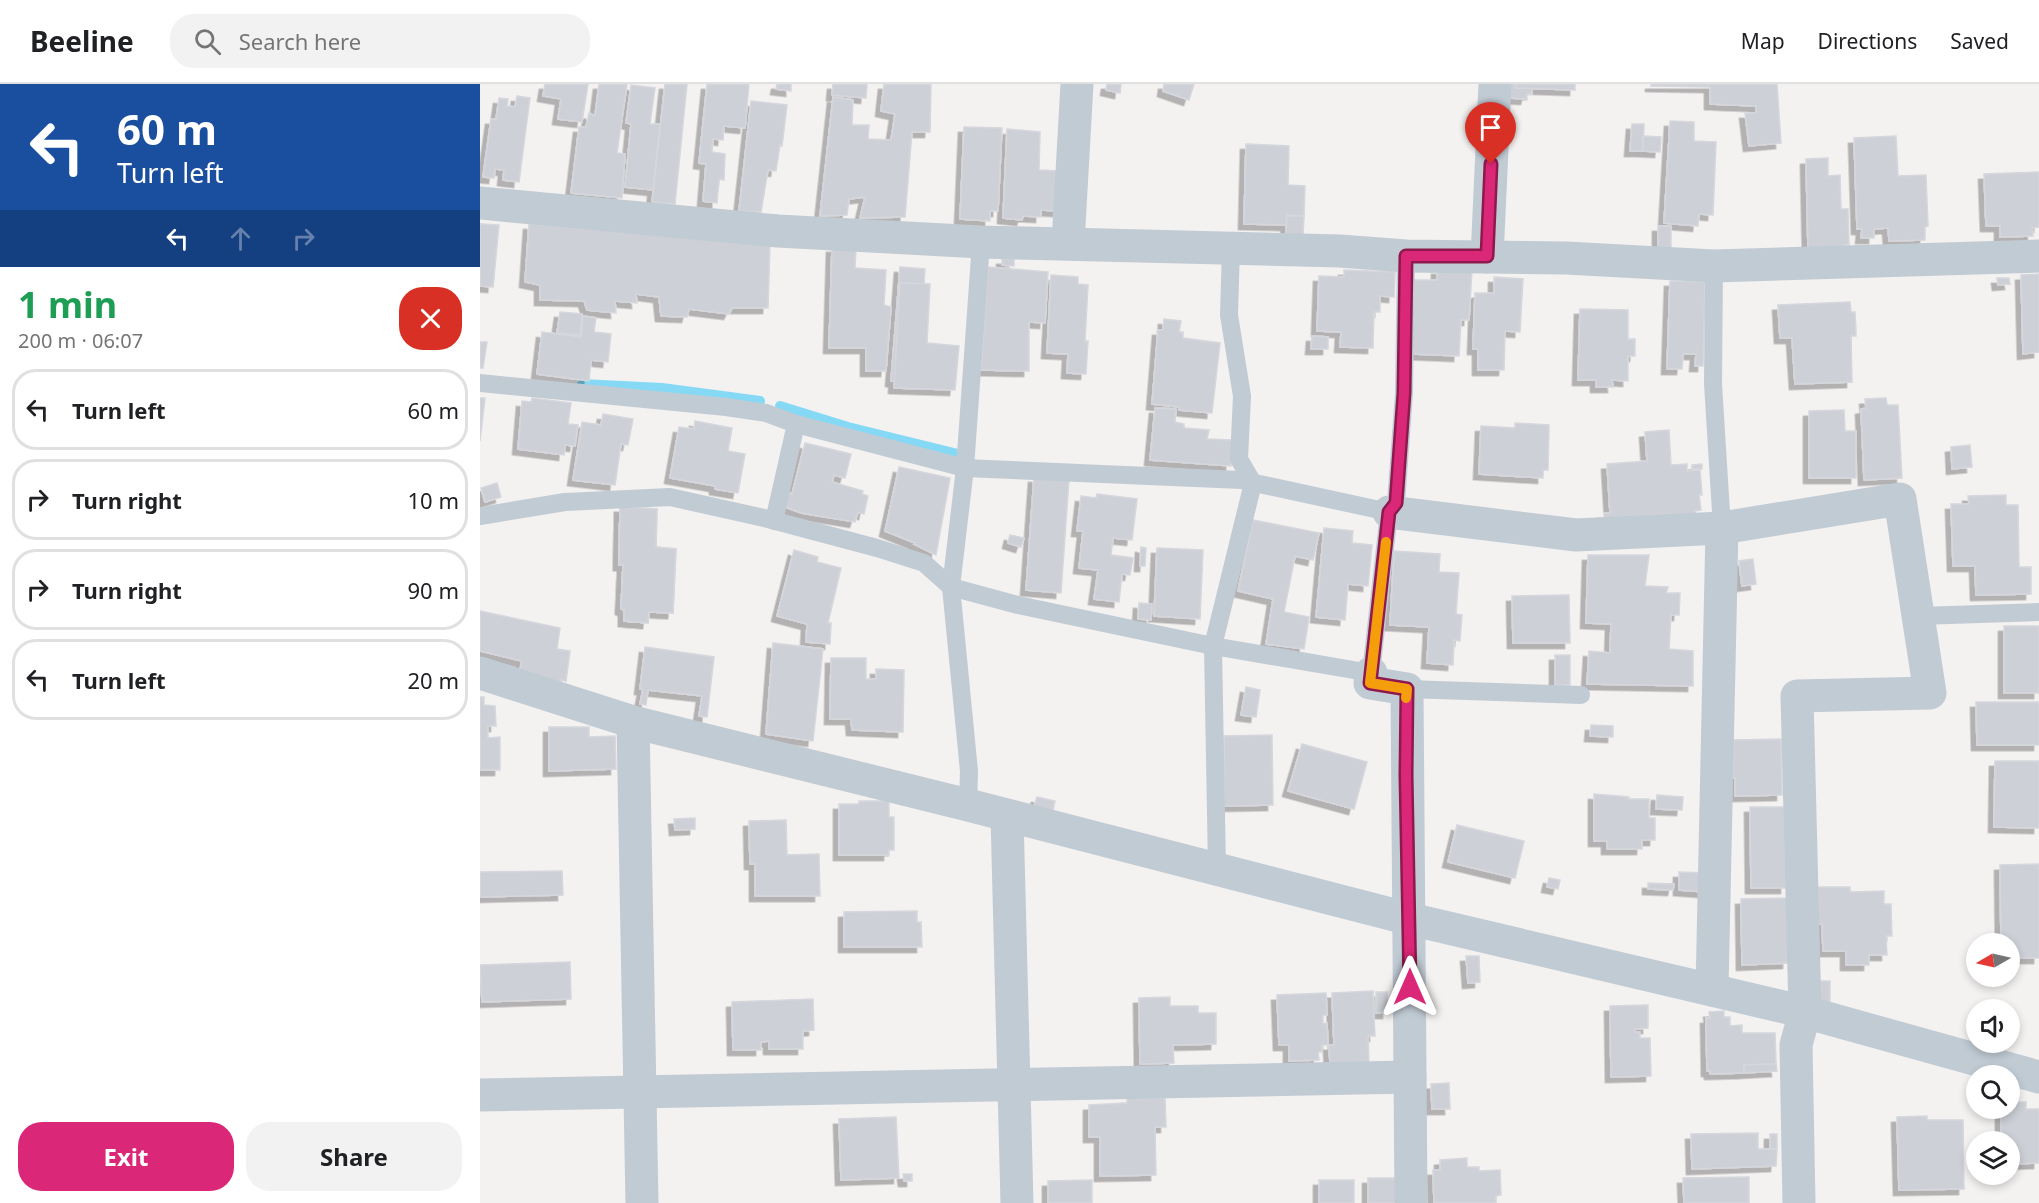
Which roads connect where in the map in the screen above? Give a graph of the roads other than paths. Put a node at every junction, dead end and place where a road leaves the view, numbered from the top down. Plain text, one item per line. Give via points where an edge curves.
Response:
1 (1077, 84) edge
2 (1495, 84) edge
3 (480, 203) edge
4 (981, 242) junction
5 (1068, 243) junction
6 (1231, 248) junction
7 (1406, 256) junction
8 (1487, 256) junction
9 (2039, 256) edge
10 (1714, 266) junction
11 (480, 383) edge
12 (796, 424) junction
13 (965, 468) junction
14 (1253, 483) junction
15 (1389, 512) junction
16 (480, 516) edge
17 (774, 521) junction
18 (1722, 528) junction
19 (951, 587) junction
20 (2039, 612) edge
21 (1919, 616) junction
22 (1213, 646) junction
23 (480, 673) edge
24 (1371, 673) junction
25 (1407, 689) junction
26 (1581, 695) dead end
27 (633, 722) junction
28 (968, 805) junction
29 (1007, 816) junction
30 (1217, 870) junction
31 (1410, 919) junction
32 (1712, 990) junction
33 (1805, 1012) junction
34 (1410, 1077) junction
35 (2039, 1077) edge
36 (1015, 1083) junction
37 (639, 1091) junction
38 (480, 1095) edge
39 (642, 1203) edge
40 (1017, 1203) edge
41 (1411, 1203) edge
42 (1799, 1203) edge

1 - 5 street
2 - 8 street
3 - 4 street via 778,231
4 - 5 street
4 - 13 lane
5 - 6 street
6 - 7 street
6 - 14 lane via 1229,315 1242,396 1239,459
7 - 8 street
7 - 15 lane via 1404,393 1396,503
8 - 10 street
9 - 10 street
10 - 18 lane via 1713,384
11 - 12 lane via 726,407 766,413
12 - 13 lane
12 - 17 lane
13 - 14 lane
13 - 19 lane
14 - 15 lane
14 - 22 lane
15 - 18 street via 1576,535
15 - 24 lane
16 - 17 lane via 565,502 670,497
17 - 19 lane via 924,563
18 - 21 street via 1900,499
18 - 32 street
19 - 22 lane
19 - 28 lane via 969,771
20 - 21 lane
21 - 33 street via 1930,693 1797,696
22 - 24 lane
22 - 30 lane
23 - 27 street
24 - 25 street via 1370,683
25 - 26 lane
25 - 31 street
27 - 28 street
27 - 37 street
28 - 29 street
29 - 30 street
29 - 36 street
30 - 31 street
31 - 32 street
31 - 34 street
32 - 33 street
33 - 35 street
33 - 42 street via 1796,1045
34 - 36 street
34 - 41 street
36 - 37 street
36 - 40 street
37 - 38 street
37 - 39 street

